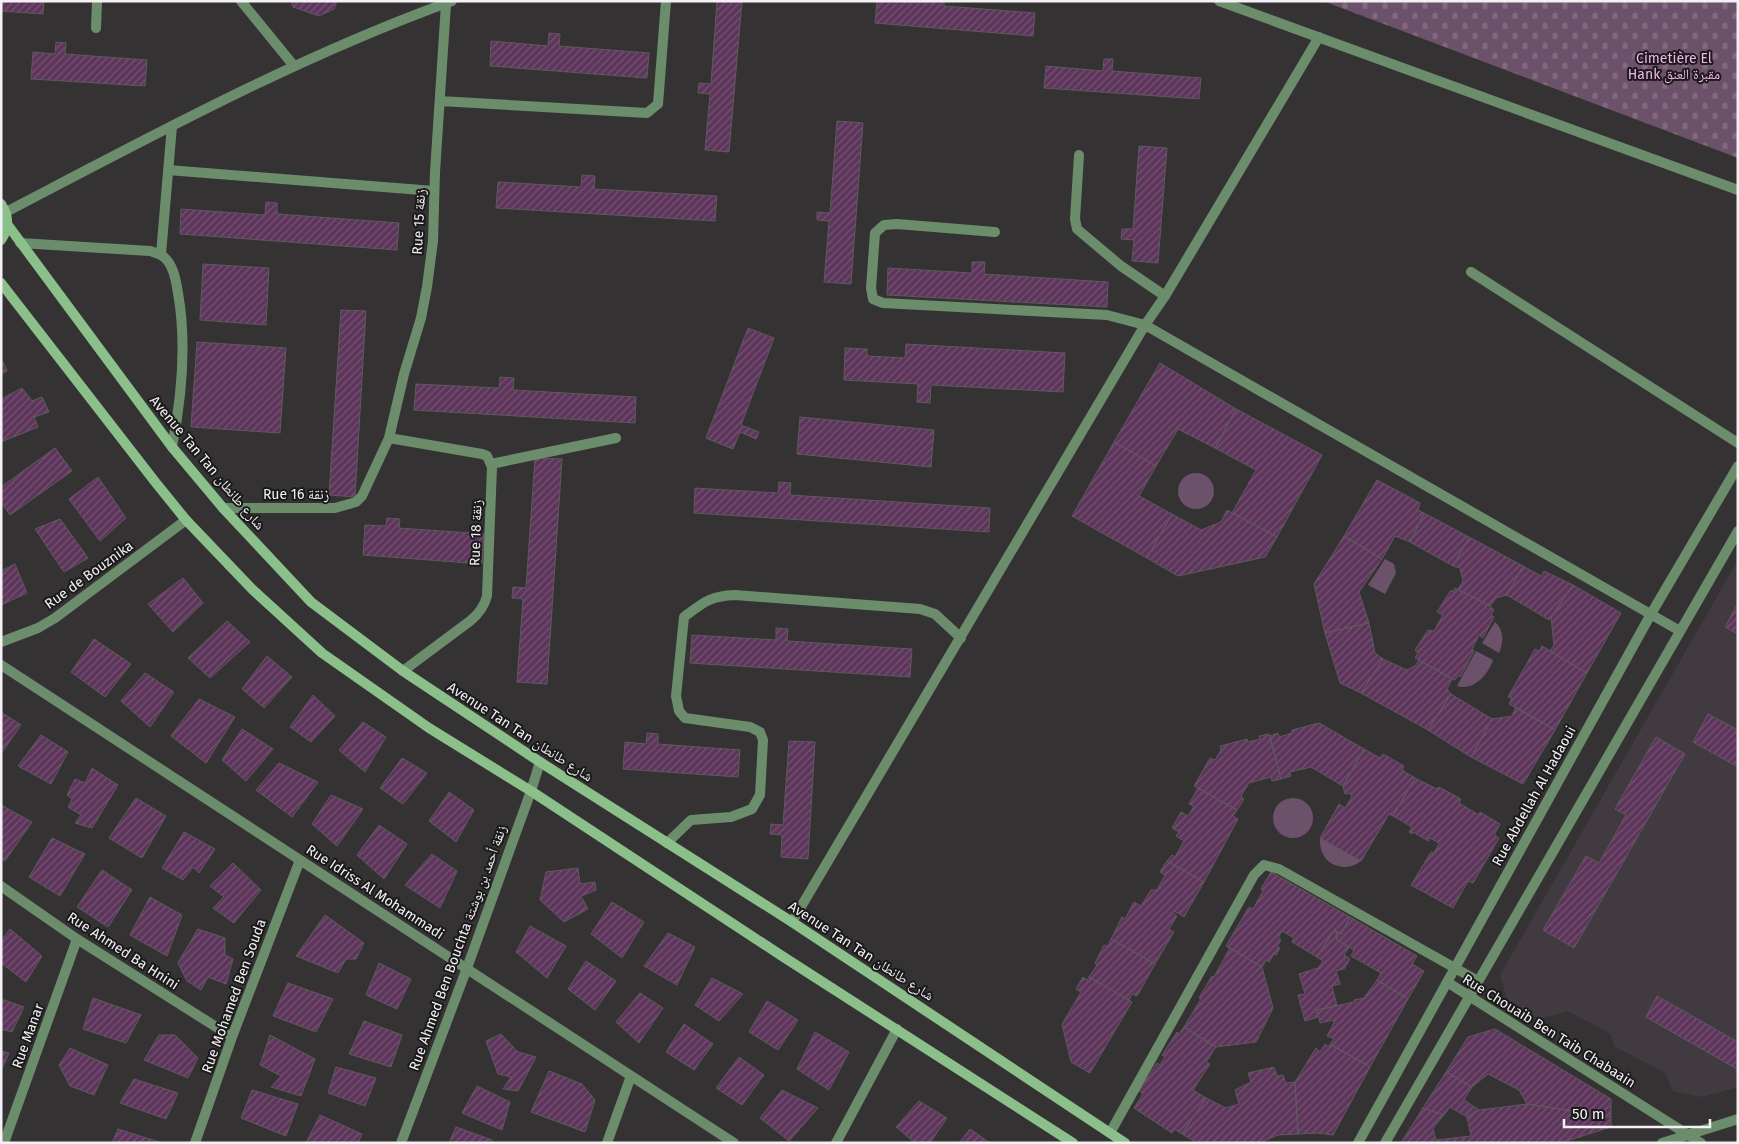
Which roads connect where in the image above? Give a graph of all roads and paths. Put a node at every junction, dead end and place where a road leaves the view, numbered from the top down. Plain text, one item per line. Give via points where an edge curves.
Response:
1 (96, 1) edge
2 (241, 1) edge
3 (666, 1) edge
4 (1219, 1) edge
5 (449, 2) edge
6 (96, 28) dead end
7 (1319, 37) junction
8 (294, 66) junction
9 (440, 101) junction
10 (172, 126) junction
11 (1079, 155) dead end
12 (168, 170) junction
13 (1738, 190) edge
14 (434, 191) junction
15 (4, 208) edge
16 (7, 224) junction
17 (995, 232) dead end
18 (1, 240) edge
19 (20, 243) junction
20 (161, 254) junction
21 (1471, 272) dead end
22 (1, 282) edge
23 (1164, 296) junction
24 (1145, 325) junction
25 (389, 438) junction
26 (616, 438) dead end
27 (1738, 443) edge
28 (172, 447) junction
29 (491, 464) junction
30 (1738, 466) edge
31 (223, 508) junction
32 (186, 520) junction
33 (1738, 531) edge
34 (1651, 614) junction
35 (1680, 631) junction
36 (961, 638) junction
37 (1, 642) edge
38 (1, 665) edge
39 (403, 671) junction
40 (540, 762) junction
41 (531, 791) junction
42 (667, 843) junction
43 (300, 860) junction
44 (1, 886) edge
45 (792, 922) junction
46 (77, 939) junction
47 (467, 968) junction
48 (1454, 968) junction
49 (1478, 981) junction
50 (1447, 982) junction
51 (1469, 996) junction
52 (897, 1029) junction
53 (232, 1037) junction
54 (631, 1076) junction
55 (1738, 1119) edge
56 (1110, 1133) junction
57 (1687, 1139) edge
58 (4, 1143) edge
59 (195, 1143) edge
60 (401, 1143) edge
61 (607, 1143) edge
62 (734, 1143) edge
63 (836, 1143) edge
64 (1073, 1143) edge
65 (1126, 1143) edge
66 (1358, 1143) edge
67 (1384, 1143) edge
68 (1662, 1143) edge
69 (1701, 1143) edge

1 - 6 street
2 - 8 street
3 - 9 street via 658,104 648,113
4 - 7 street
5 - 8 street
5 - 9 street, Rue 15 زنقة
7 - 13 street
7 - 23 street
8 - 10 street
9 - 14 street, Rue 15 زنقة
10 - 12 street
10 - 15 street
11 - 23 street via 1077,229
12 - 14 street
12 - 20 street
14 - 25 street, Rue 15 زنقة via 433,241 427,287
15 - 16 main road
16 - 18 main road
16 - 19 main road, Avenue Tan Tan شارع طانطان
17 - 24 street via 884,225 875,233 873,299 883,303 1107,315
19 - 20 street
19 - 28 main road, Avenue Tan Tan شارع طانطان
20 - 28 street via 175,278 184,345 178,419
21 - 27 street
22 - 32 main road
23 - 24 street
24 - 34 street
24 - 36 street
25 - 29 street via 482,454
25 - 31 street, Rue 16 زنقة via 362,496 356,502 318,509
26 - 29 street
28 - 31 main road, Avenue Tan Tan شارع طانطان
29 - 39 street, Rue 18 زنقة via 485,605 470,622
30 - 34 street, Rue Abdellah Al Hadaoui
31 - 39 main road, Avenue Tan Tan شارع طانطان via 311,602
32 - 37 street, Rue de Bouznika via 55,618
32 - 41 main road via 253,590 322,653 429,728
33 - 35 street
34 - 35 street
34 - 48 street, Rue Abdellah Al Hadaoui
35 - 49 street
36 - 42 street via 936,614 920,609 735,595 716,596 698,606 684,617 676,696 679,711 685,718 750,726 760,732 760,795 752,809 730,817 691,820
36 - 45 street
38 - 43 street, Rue Idriss Al Mohammadi
39 - 40 main road, Avenue Tan Tan شارع طانطان
40 - 41 street, Rue Ahmed Ben Bouchta زنقة أحمد بن بوشتة
40 - 42 main road, Avenue Tan Tan شارع طانطان
41 - 47 street, Rue Ahmed Ben Bouchta زنقة أحمد بن بوشتة
41 - 52 main road
42 - 45 main road, Avenue Tan Tan شارع طانطان
43 - 47 street, Rue Idriss Al Mohammadi
43 - 53 street, Rue Mohamed Ben Souda
44 - 46 street, Rue Ahmed Ba Hnini
45 - 56 main road, Avenue Tan Tan شارع طانطان
46 - 53 street, Rue Ahmed Ba Hnini
46 - 58 street, Rue Manar
47 - 54 street, Rue Idriss Al Mohammadi
47 - 60 street, Rue Ahmed Ben Bouchta زنقة أحمد بن بوشتة
48 - 49 street
48 - 50 street, Rue Abdellah Al Hadaoui
48 - 56 street via 1279,869 1264,865 1254,875
49 - 51 street
50 - 51 street, Rue Chouaib Ben Taib Chabaain
50 - 66 street, Rue Abdellah Al Hadaoui
51 - 57 street, Rue Chouaib Ben Taib Chabaain
51 - 67 street
52 - 63 street
52 - 64 main road
53 - 59 street, Rue Mohamed Ben Souda
54 - 61 street
54 - 62 street, Rue Idriss Al Mohammadi
55 - 57 street
56 - 65 main road, Avenue Tan Tan شارع طانطان
57 - 68 street
57 - 69 street, Rue Chouaib Ben Taib Chabaain

